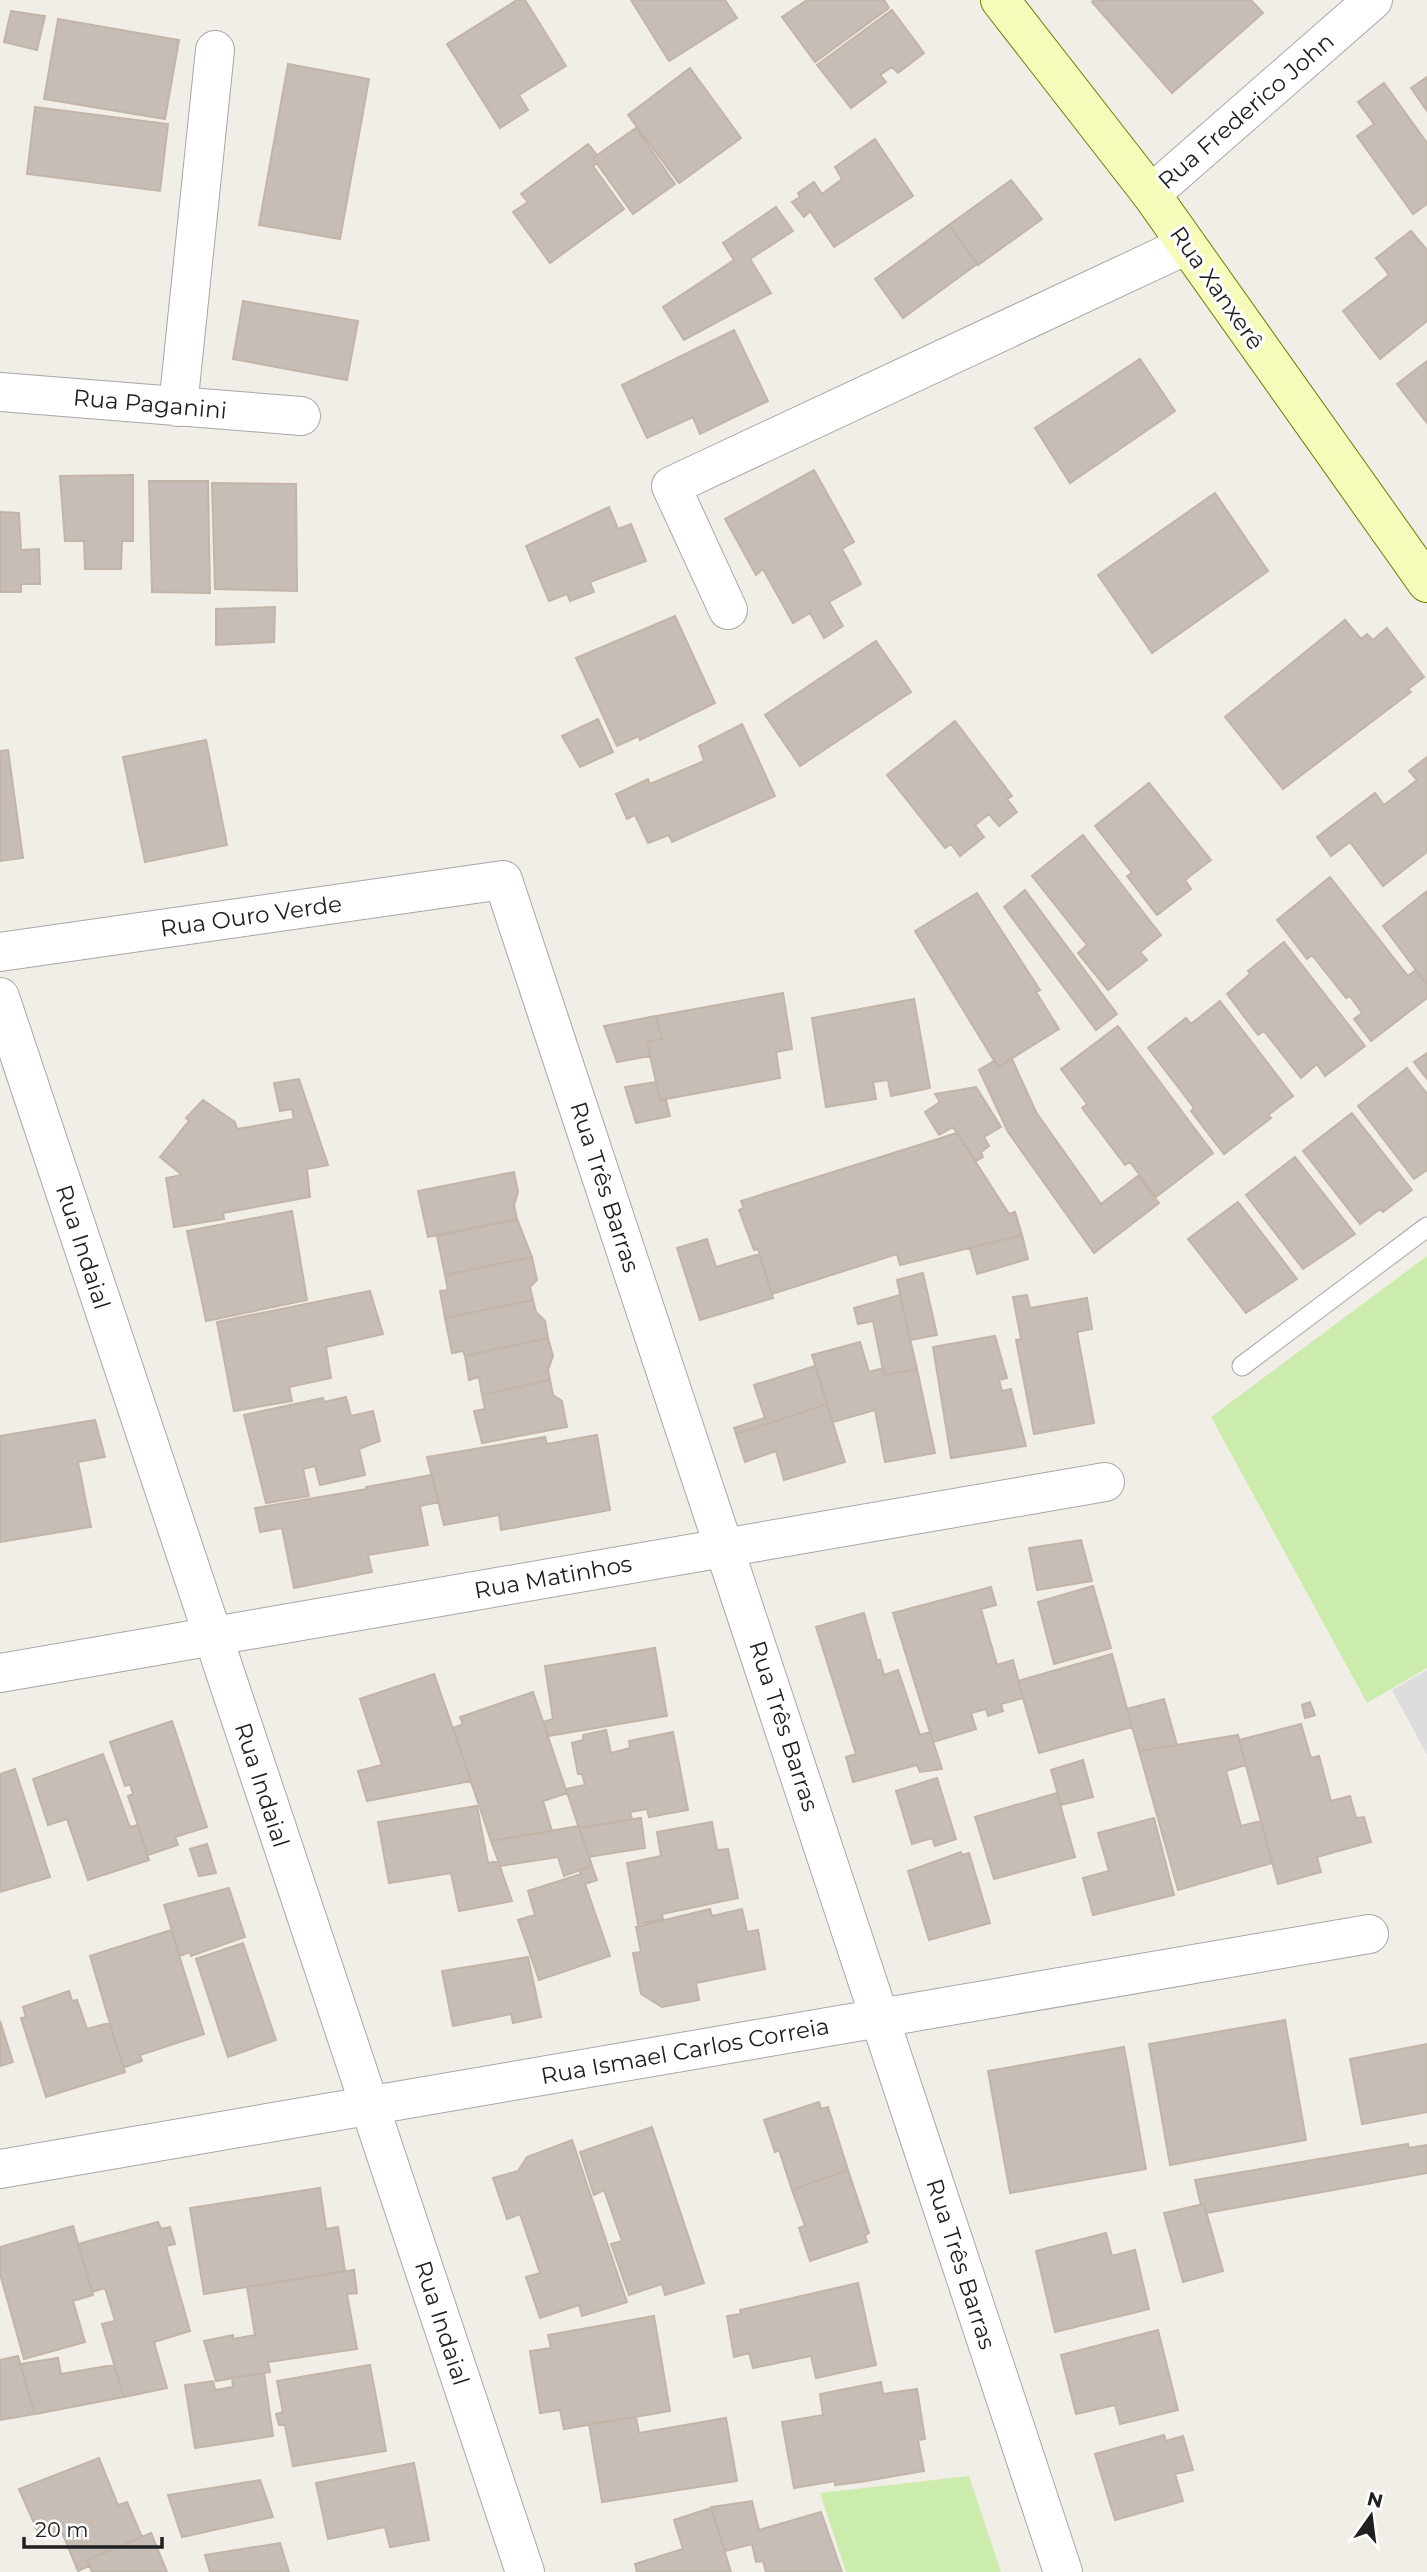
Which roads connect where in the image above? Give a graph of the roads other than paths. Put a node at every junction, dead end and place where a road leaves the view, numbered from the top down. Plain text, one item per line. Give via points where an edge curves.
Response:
1 (1000, 0) edge
2 (1373, 0) edge
3 (215, 50) dead end
4 (1151, 194) junction
5 (1187, 246) junction
6 (0, 392) edge
7 (178, 407) junction
8 (301, 416) dead end
9 (1427, 583) edge
10 (728, 610) dead end
11 (503, 880) joint
12 (0, 952) edge
13 (0, 997) edge
14 (1427, 1227) edge
15 (1242, 1366) dead end
16 (1105, 1482) dead end
17 (725, 1547) junction
18 (213, 1636) junction
19 (0, 1673) edge
20 (1369, 1934) dead end
21 (880, 2018) junction
22 (369, 2105) junction
23 (0, 2169) edge
24 (525, 2572) edge
25 (1063, 2572) edge

1 - 4 street, Rua Xanxerê
2 - 4 street, Rua Frederico John
3 - 7 street
4 - 5 street, Rua Xanxerê
5 - 9 street, Rua Xanxerê
5 - 10 street via 671,486
6 - 7 street, Rua Paganini
7 - 8 street, Rua Paganini
11 - 12 street, Rua Ouro Verde
11 - 17 street, Rua Três Barras
13 - 18 street, Rua Indaial
14 - 15 lane
16 - 17 street, Rua Matinhos
17 - 18 street, Rua Matinhos
17 - 21 street, Rua Três Barras
18 - 19 street, Rua Matinhos
18 - 22 street, Rua Indaial
20 - 21 street, Rua Ismael Carlos Correia
21 - 22 street, Rua Ismael Carlos Correia
21 - 25 street, Rua Três Barras
22 - 23 street, Rua Ismael Carlos Correia
22 - 24 street, Rua Indaial

